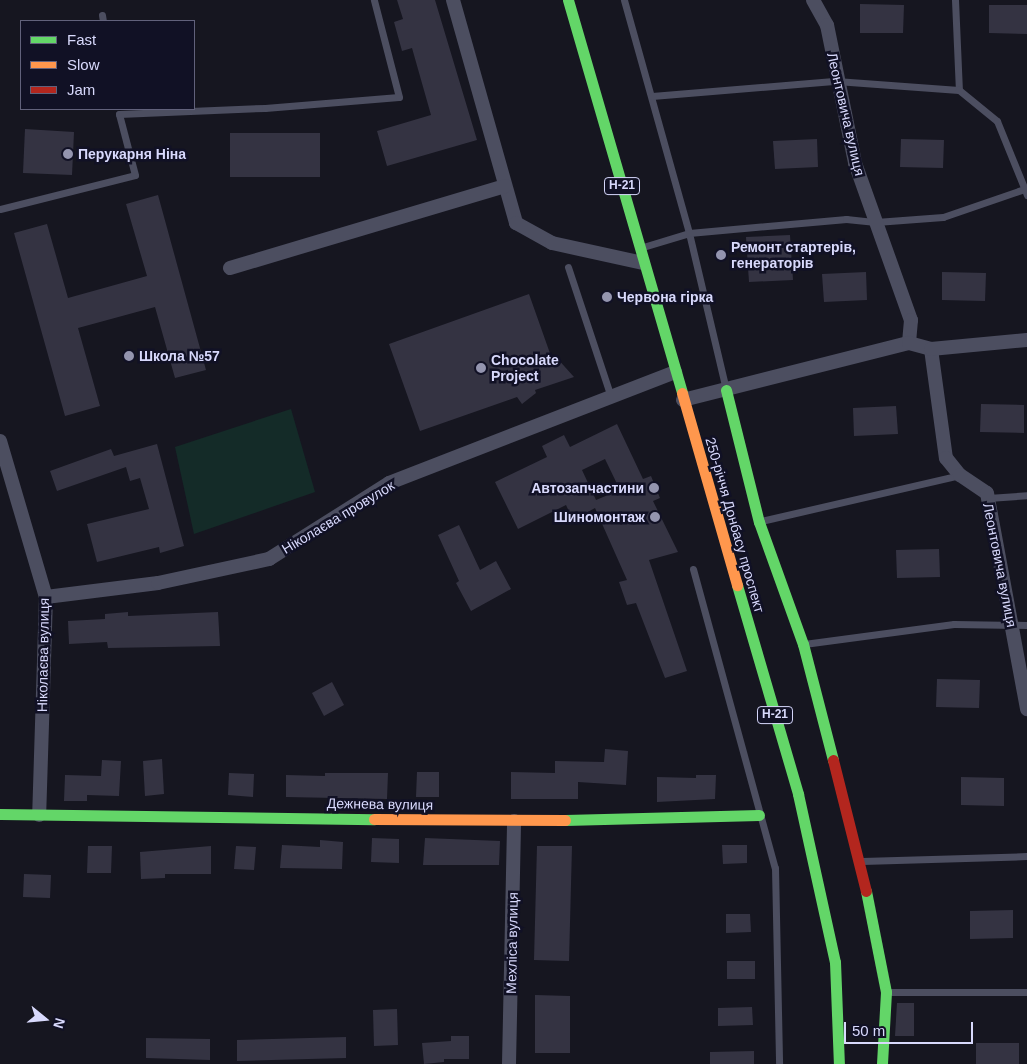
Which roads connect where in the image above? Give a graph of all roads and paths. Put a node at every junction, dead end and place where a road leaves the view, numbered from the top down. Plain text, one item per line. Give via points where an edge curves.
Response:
1 (374, 0) edge
2 (453, 0) edge
3 (568, 0) edge
4 (624, 0) edge
5 (813, 0) edge
6 (954, 0) edge
7 (836, 81) junction
8 (959, 90) junction
9 (652, 96) junction
10 (195, 109) edge
11 (167, 110) edge
12 (118, 111) edge
13 (505, 186) junction
14 (1026, 191) edge
15 (0, 209) edge
16 (876, 222) junction
17 (690, 233) junction
18 (640, 248) junction
19 (643, 263) junction
20 (568, 267) dead end
21 (230, 268) dead end
22 (1026, 336) edge
23 (909, 343) junction
24 (931, 349) junction
25 (675, 372) junction
26 (726, 390) junction
27 (611, 397) junction
28 (683, 400) junction
29 (0, 441) edge
30 (960, 475) junction
31 (1027, 495) edge
32 (988, 498) junction
33 (759, 522) junction
34 (693, 569) dead end
35 (46, 597) junction
36 (1011, 625) junction
37 (1027, 625) edge
38 (803, 644) junction
39 (1027, 709) edge
40 (0, 814) edge
41 (40, 815) junction
42 (759, 815) junction
43 (514, 821) junction
44 (1027, 856) edge
45 (860, 861) junction
46 (886, 992) junction
47 (1027, 992) edge
48 (509, 1064) edge
49 (779, 1064) edge
50 (839, 1064) edge
51 (882, 1064) edge

1 - 10 lane via 399,96 265,108
2 - 13 street
3 - 18 street, 250-річчя Донбасу проспект / Н-21
4 - 9 lane
5 - 7 street, Леонтовича вулиця via 827,25
6 - 8 lane
7 - 8 lane
7 - 9 lane
7 - 16 street, Леонтовича вулиця via 855,163
8 - 14 lane via 997,121
9 - 17 lane
11 - 12 lane
12 - 15 lane via 135,175
13 - 19 street via 516,224 552,242
13 - 21 street
14 - 16 lane via 943,217
16 - 17 lane via 846,218
16 - 23 street, Леонтовича вулиця via 911,320
17 - 18 lane
17 - 26 lane
18 - 19 street, 250-річчя Донбасу проспект / Н-21
19 - 25 street, 250-річчя Донбасу проспект / Н-21
20 - 27 lane
22 - 24 street
23 - 24 street
23 - 26 street
24 - 30 street, Леонтовича вулиця via 946,458
25 - 27 street, Ніколаєва провулок
25 - 28 street, 250-річчя Донбасу проспект / Н-21
26 - 28 street
26 - 33 street
27 - 35 street, Ніколаєва провулок via 389,484 269,559 158,584
28 - 50 street, 250-річчя Донбасу проспект / Н-21 via 798,794 835,962
29 - 35 street, Ніколаєва вулиця
30 - 32 street, Леонтовича вулиця via 987,493
30 - 33 lane
31 - 32 lane
32 - 36 street, Леонтовича вулиця
33 - 38 street
34 - 42 lane
35 - 41 street, Ніколаєва вулиця
36 - 37 lane
36 - 38 lane via 954,624
36 - 39 street, Леонтовича вулиця
38 - 45 street
40 - 41 street, Дежнева вулиця
41 - 43 street, Дежнева вулиця
42 - 43 street, Дежнева вулиця
42 - 49 lane via 775,868
43 - 48 street, Мехліса вулиця
44 - 45 lane
45 - 46 street
46 - 47 lane
46 - 51 street

